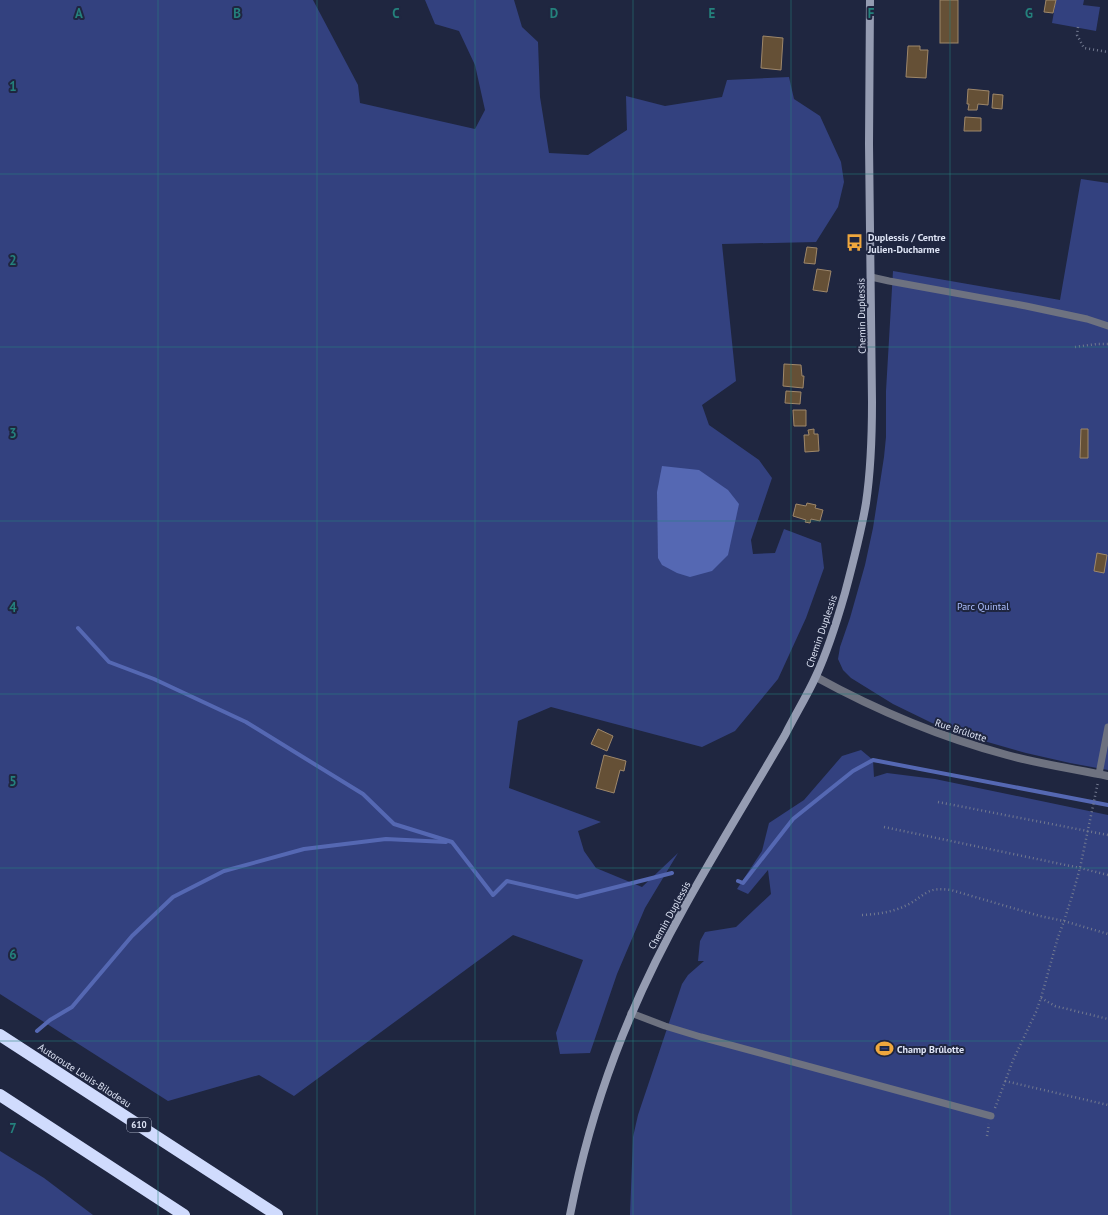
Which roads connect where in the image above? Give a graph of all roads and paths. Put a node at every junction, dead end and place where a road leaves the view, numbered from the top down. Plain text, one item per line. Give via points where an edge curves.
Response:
1 (870, 0) edge
2 (1078, 27) dead end
3 (1108, 52) edge
4 (871, 277) junction
5 (1108, 326) edge
6 (1108, 344) edge
7 (1075, 347) dead end
8 (816, 677) junction
9 (1108, 727) edge
10 (1099, 774) junction
11 (1108, 776) edge
12 (938, 802) dead end
13 (884, 827) dead end
14 (1088, 831) junction
15 (1108, 835) edge
16 (1080, 868) junction
17 (1108, 874) edge
18 (862, 915) dead end
19 (1064, 921) junction
20 (1108, 934) edge
21 (1041, 998) junction
22 (631, 1013) junction
23 (1108, 1020) edge
24 (0, 1034) edge
25 (1005, 1081) junction
26 (0, 1095) edge
27 (1108, 1105) edge
28 (991, 1116) junction
29 (986, 1136) dead end
30 (184, 1215) edge
31 (277, 1215) edge
32 (570, 1215) edge

1 - 4 street, Chemin Duplessis
2 - 3 path via 1077,35 1084,48
4 - 5 lane via 1026,306
4 - 8 street, Chemin Duplessis via 872,439 866,504 838,618
6 - 7 path
8 - 10 street, Rue Brûlotte via 893,716 969,744 1028,760
8 - 22 street, Chemin Duplessis via 658,955
9 - 10 lane
10 - 11 street, Rue Brûlotte
10 - 14 path
12 - 14 path
13 - 16 path
14 - 15 path
14 - 16 path
16 - 17 path
16 - 19 path
18 - 19 path via 891,912 937,889 951,890
19 - 20 path
19 - 21 path
21 - 23 path via 1055,1006
21 - 25 path
22 - 28 lane via 706,1038
22 - 32 street, Chemin Duplessis via 592,1121
24 - 31 highway, Autoroute Louis-Bilodeau / 610
25 - 27 path
25 - 28 path
26 - 30 highway
28 - 29 path

